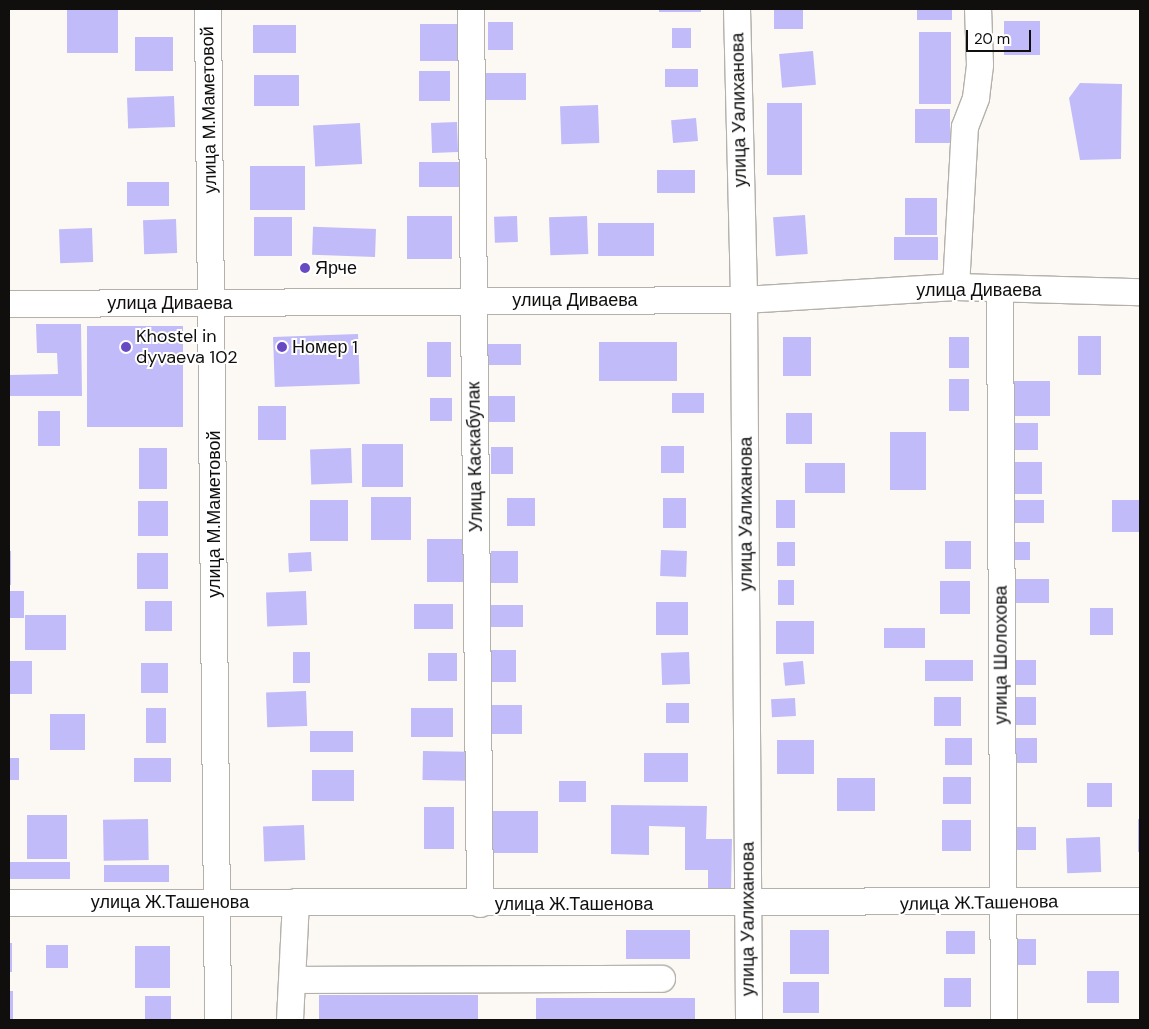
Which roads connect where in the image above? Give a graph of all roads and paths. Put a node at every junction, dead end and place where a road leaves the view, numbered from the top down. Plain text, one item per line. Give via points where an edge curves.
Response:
1 (208, 9) edge
2 (471, 9) edge
3 (737, 9) edge
4 (978, 9) edge
5 (956, 287) junction
6 (1000, 289) junction
7 (1140, 292) edge
8 (473, 300) junction
9 (744, 300) junction
10 (9, 304) edge
11 (212, 304) junction
12 (216, 901) junction
13 (1140, 901) edge
14 (296, 902) junction
15 (9, 903) edge
16 (1002, 903) junction
17 (480, 904) junction
18 (748, 904) junction
19 (662, 979) dead end
20 (293, 980) junction
21 (218, 1020) edge
22 (290, 1020) edge
23 (749, 1020) edge
24 (1004, 1020) edge

1 - 11 street, улица М.Маметовой
2 - 8 street, Улица Каскабулак
3 - 9 street, улица Уалиханова
4 - 5 street via 980,65 976,98 965,127
5 - 6 street, улица Диваева
5 - 9 street, улица Диваева
6 - 7 street, улица Диваева
6 - 16 street, улица Шолохова
8 - 9 street, улица Диваева
8 - 11 street, улица Диваева
8 - 17 street, Улица Каскабулак
9 - 18 street, улица Уалиханова
10 - 11 street, улица Диваева
11 - 12 street, улица М.Маметовой
12 - 14 street, улица Ж.Ташенова
12 - 15 street, улица Ж.Ташенова
12 - 21 street, улица М.Маметовой
13 - 16 street, улица Ж.Ташенова
14 - 17 street, улица Ж.Ташенова
14 - 20 street
16 - 18 street, улица Ж.Ташенова
16 - 24 street, улица Шолохова
17 - 18 street, улица Ж.Ташенова
18 - 23 street, улица Уалиханова
19 - 20 street
20 - 22 street

